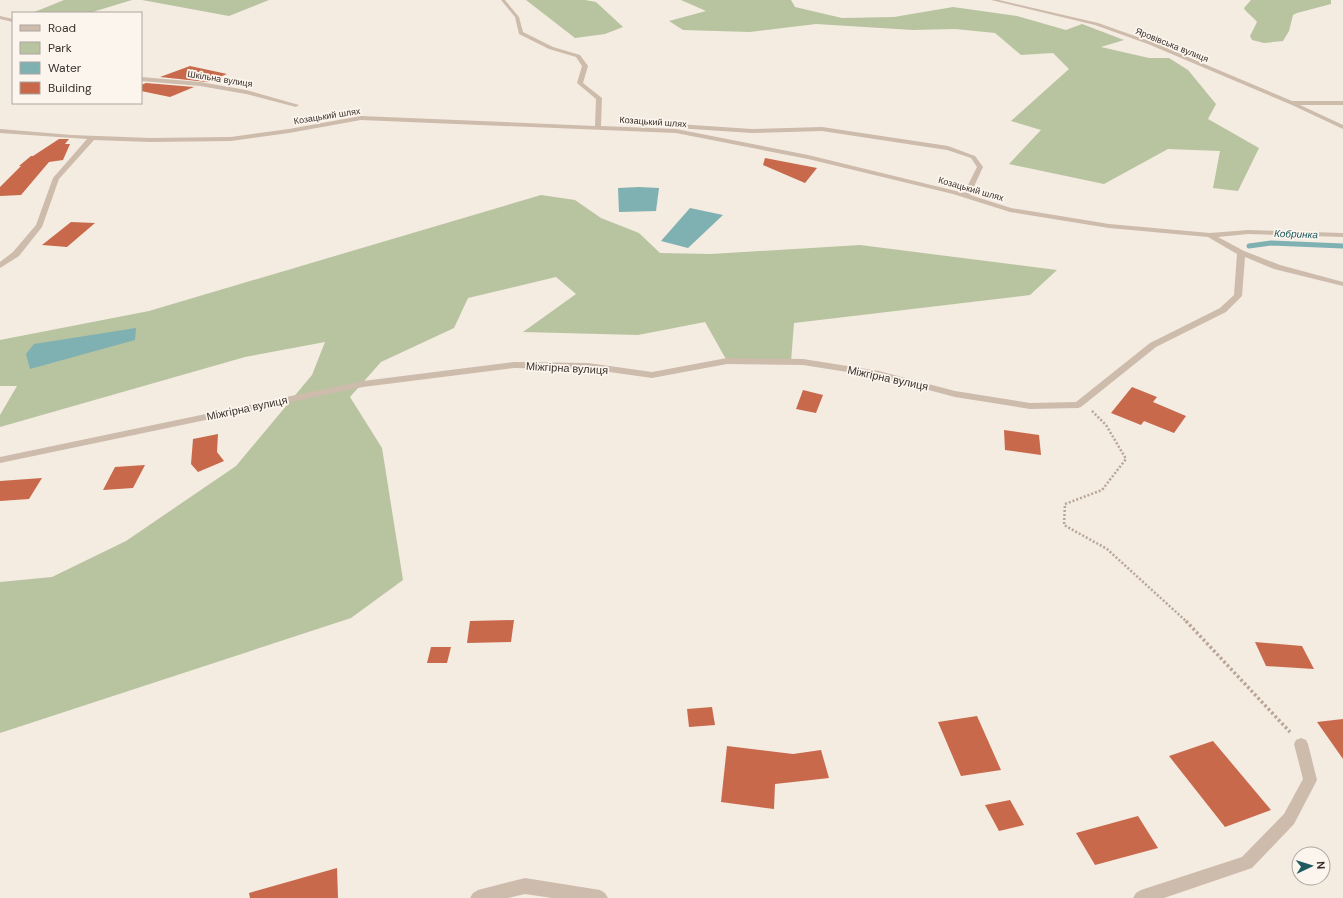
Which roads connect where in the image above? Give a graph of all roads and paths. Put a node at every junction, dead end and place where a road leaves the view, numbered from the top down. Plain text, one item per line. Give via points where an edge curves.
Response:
1 (503, 0) edge
2 (993, 0) edge
3 (0, 17) edge
4 (12, 21) edge
5 (142, 79) edge
6 (1291, 103) junction
7 (1343, 103) edge
8 (296, 105) dead end
9 (598, 127) junction
10 (1343, 127) edge
11 (618, 128) junction
12 (0, 132) edge
13 (92, 138) junction
14 (966, 196) junction
15 (1210, 235) junction
16 (1343, 235) edge
17 (1241, 253) junction
18 (0, 266) edge
19 (1343, 284) edge
20 (1082, 402) junction
21 (0, 460) edge
22 (1301, 744) joint
23 (478, 898) edge
24 (600, 898) edge
25 (1141, 898) edge

1 - 9 street via 517,17 521,33 551,48 578,56 585,66 580,83 599,98
2 - 6 street, Яровівська вулиця via 1096,24 1150,43
3 - 4 street
5 - 8 street, Шкільна вулиця via 200,84 246,92
6 - 7 street, Яровівська вулиця
6 - 10 street
9 - 11 street, Козацький шлях
9 - 13 street, Козацький шлях via 361,118 232,138
11 - 14 street, Козацький шлях via 676,131 808,157
11 - 14 street via 670,125 752,131 789,128 822,130 948,148 973,157 980,167
12 - 13 street, Козацький шлях
13 - 18 street via 56,178 39,225 16,254
14 - 15 street, Козацький шлях via 1010,210 1109,226
15 - 16 street, Козацький шлях via 1248,232
15 - 17 street
17 - 19 street via 1277,267
17 - 20 street, Міжгірна вулиця via 1238,296 1222,310 1153,345
20 - 21 street, Міжгірна вулиця via 1078,405 1030,406 955,394 879,374 803,362 727,361 652,375 588,366 514,365 363,384
20 - 22 path via 1106,425 1126,459 1102,490 1065,504 1064,525 1107,550 1175,611
22 - 25 street via 1310,780 1289,819 1247,863
23 - 24 street via 525,886

